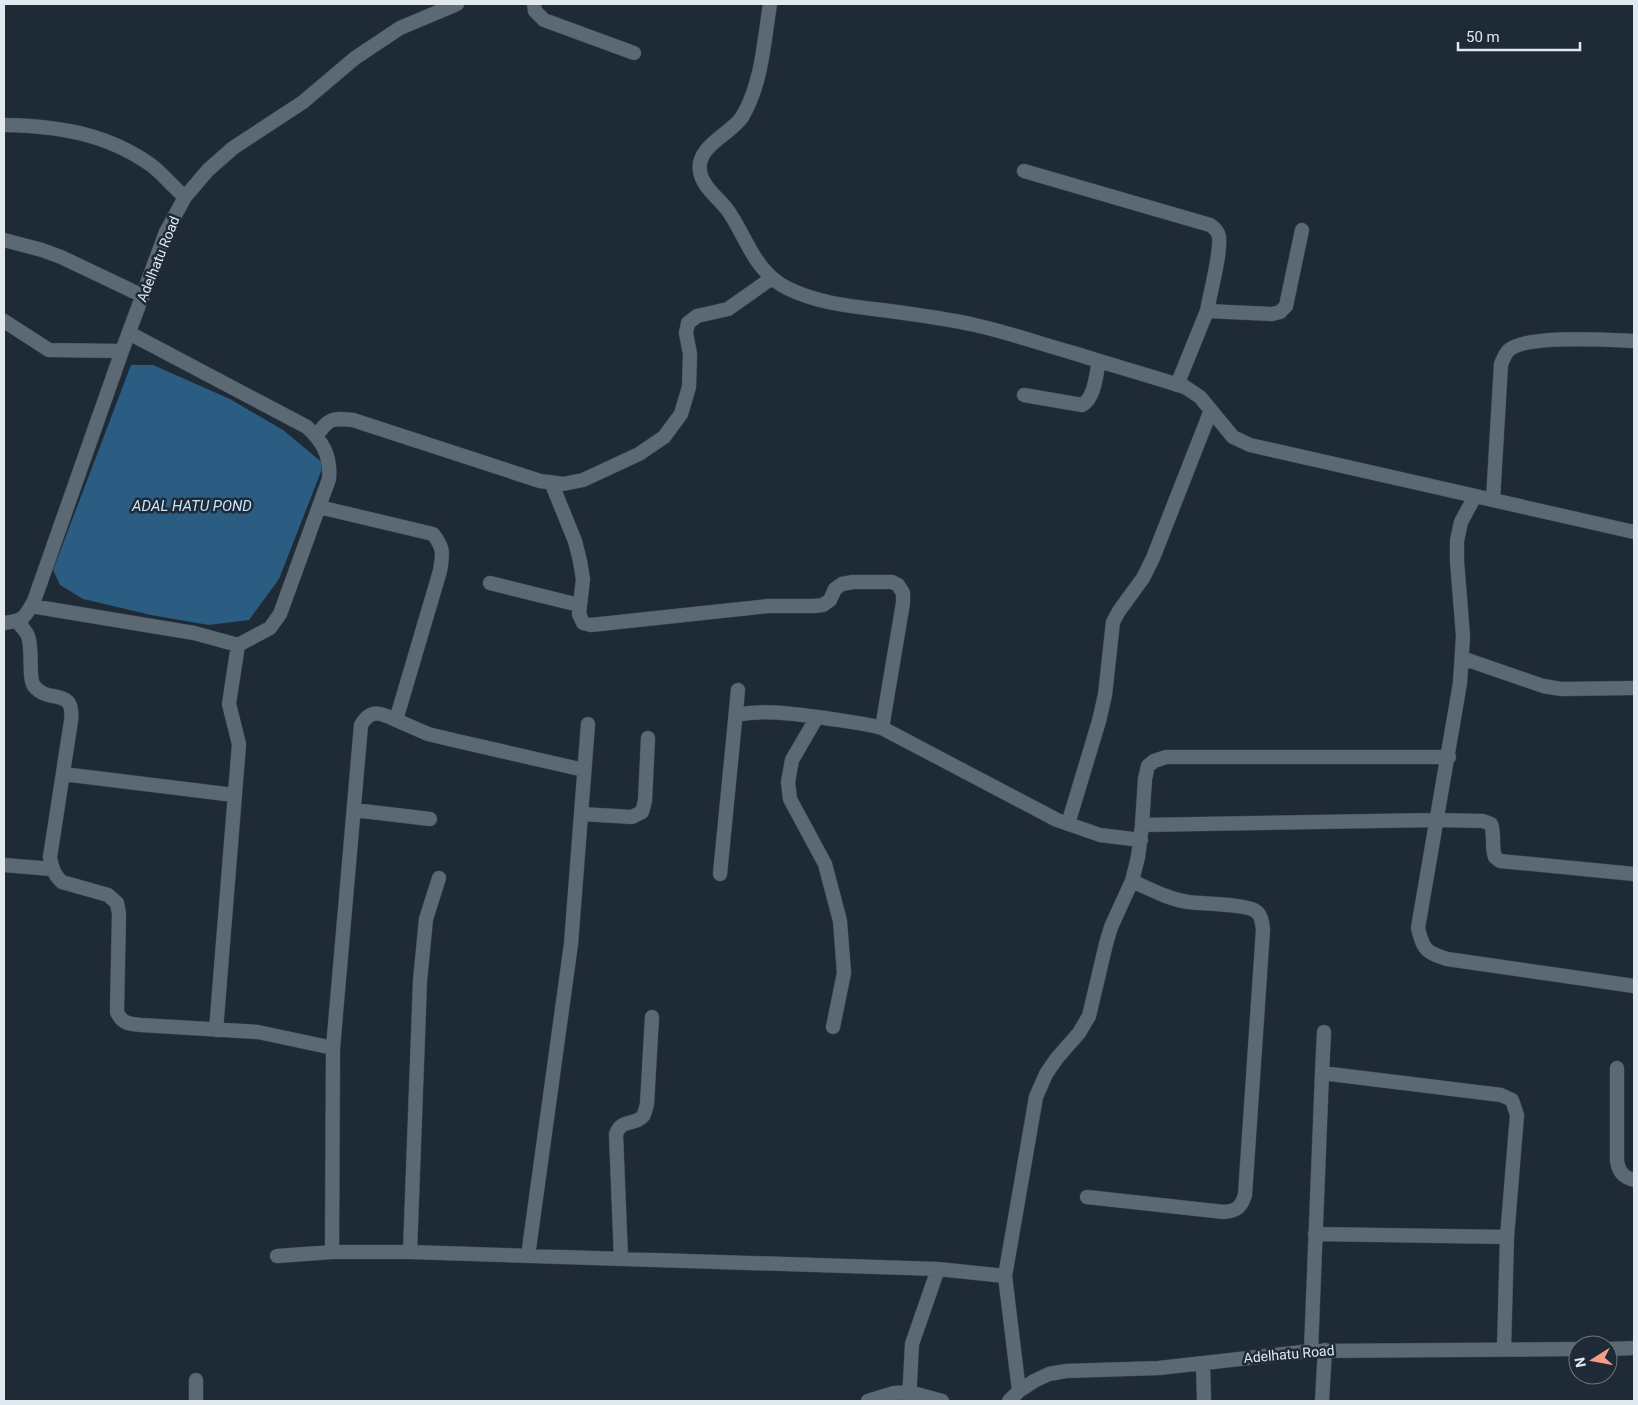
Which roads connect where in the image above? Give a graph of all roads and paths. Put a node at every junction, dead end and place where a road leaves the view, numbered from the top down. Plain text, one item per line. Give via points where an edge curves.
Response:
1 (457, 4) edge
2 (534, 4) edge
3 (770, 4) edge
4 (634, 52) dead end
5 (4, 125) edge
6 (1024, 171) dead end
7 (184, 197) junction
8 (1302, 230) dead end
9 (4, 240) edge
10 (772, 278) junction
11 (143, 296) junction
12 (1207, 311) junction
13 (4, 321) edge
14 (129, 333) junction
15 (1634, 341) edge
16 (122, 351) junction
17 (1099, 361) junction
18 (1177, 385) junction
19 (1024, 395) dead end
20 (1211, 410) junction
21 (317, 436) junction
22 (551, 482) junction
23 (1475, 496) junction
24 (1493, 500) junction
25 (319, 507) junction
26 (1634, 532) edge
27 (490, 583) dead end
28 (579, 605) junction
29 (31, 606) junction
30 (10, 622) edge
31 (238, 645) junction
32 (1462, 658) junction
33 (1634, 688) edge
34 (738, 690) dead end
35 (736, 715) junction
36 (817, 717) junction
37 (396, 720) junction
38 (588, 724) dead end
39 (882, 728) junction
40 (648, 738) dead end
41 (1448, 757) junction
42 (584, 770) junction
43 (63, 774) junction
44 (234, 795) junction
45 (354, 810) junction
46 (581, 814) junction
47 (430, 819) dead end
48 (1436, 820) junction
49 (1068, 824) junction
50 (1142, 825) junction
51 (1141, 840) junction
52 (4, 864) edge
53 (52, 869) junction
54 (720, 874) dead end
55 (1634, 874) edge
56 (439, 878) dead end
57 (1132, 882) junction
58 (1634, 986) edge
59 (652, 1017) dead end
60 (833, 1027) dead end
61 (216, 1030) junction
62 (1324, 1032) dead end
63 (333, 1048) junction
64 (1618, 1068) dead end
65 (1322, 1073) junction
66 (1634, 1180) edge
67 (1087, 1198) dead end
68 (1315, 1234) junction
69 (1507, 1237) junction
70 (332, 1252) junction
71 (410, 1252) junction
72 (277, 1256) dead end
73 (528, 1256) junction
74 (621, 1259) junction
75 (938, 1269) junction
76 (1005, 1276) junction
77 (1634, 1348) edge
78 (1618, 1349) edge
79 (1319, 1350) junction
80 (1504, 1350) junction
81 (1568, 1350) edge
82 (1203, 1362) junction
83 (196, 1380) dead end
84 (1014, 1396) edge
85 (909, 1397) edge
86 (196, 1401) edge
87 (868, 1401) edge
88 (942, 1401) edge
89 (1204, 1401) edge
90 (1322, 1401) edge

1 - 7 street, Adelhatu Road via 400,28 356,58 303,102 233,148
2 - 4 street via 535,11 544,20
3 - 10 street via 758,81 750,101 730,130 708,148 700,171 705,184 727,209 759,264
5 - 7 street via 87,134 120,146 152,166
6 - 12 street via 1216,229 1218,247
7 - 11 street, Adelhatu Road via 166,232
8 - 12 street via 1286,306 1280,312
9 - 11 street via 61,257
10 - 17 street via 785,287 826,302 976,325
10 - 22 street via 728,309 697,316 688,323 689,387 681,414 664,437 639,454 583,480 563,484
11 - 14 street, Adelhatu Road
12 - 18 street
13 - 16 street via 49,350
14 - 16 street, Adelhatu Road
14 - 21 street via 307,427
15 - 24 street via 1539,340 1520,344 1508,351 1501,364
16 - 29 street, Adelhatu Road
17 - 18 street
17 - 19 street via 1088,402 1082,405
18 - 20 street via 1200,397
20 - 23 street via 1233,437 1250,445
20 - 49 street via 1153,558 1113,622 1105,695
21 - 22 street via 327,422 338,418 353,420
21 - 25 street via 326,450 330,469
22 - 28 street via 580,561 583,579
23 - 24 street
23 - 32 street via 1461,522 1457,541
24 - 26 street
25 - 31 street via 280,614 270,628
25 - 37 street via 433,534 443,553
27 - 28 street
28 - 39 street via 583,623 591,625 768,606 814,606 830,600 835,589 842,584 892,582 903,593 904,603
29 - 30 street, Adelhatu Road via 25,616
29 - 31 street via 194,633
30 - 43 street via 28,635 32,683 40,692 71,704
31 - 44 street via 229,704 239,744
32 - 33 street via 1552,688
32 - 41 street
34 - 35 street
35 - 36 street via 768,711
35 - 54 street
36 - 39 street
36 - 60 street via 792,760 788,782 790,799 825,864 840,921 844,973
37 - 42 street via 428,734
37 - 45 street via 372,714 361,725
38 - 42 street
39 - 49 street
40 - 46 street via 642,812 632,817
41 - 48 street
41 - 50 street via 1166,757 1148,766
42 - 46 street
43 - 44 street
43 - 53 street via 50,857
44 - 61 street
45 - 47 street
45 - 63 street
46 - 73 street via 566,990
48 - 50 street
48 - 55 street via 1491,824 1494,830 1492,850 1500,861
48 - 58 street via 1418,928 1422,946 1447,959
49 - 51 street via 1100,835
50 - 51 street
51 - 57 street
52 - 53 street
53 - 61 street via 62,882 108,895 117,903 117,1012 121,1020 129,1024
56 - 71 street via 426,919 420,982
57 - 67 street via 1174,899 1255,910 1261,917 1263,930 1245,1195 1242,1206 1224,1212
57 - 76 street via 1106,944 1090,1016 1046,1074 1036,1097
59 - 74 street via 647,1104 643,1116 619,1127 616,1134
61 - 63 street via 258,1032
62 - 65 street
63 - 70 street
64 - 66 street via 1617,1162 1619,1171
65 - 68 street
65 - 69 street via 1500,1095 1512,1100 1517,1115
68 - 69 street
68 - 79 street
69 - 80 street
70 - 71 street
70 - 72 street
71 - 73 street
73 - 74 street
74 - 75 street
75 - 76 street
75 - 85 street via 912,1344
76 - 84 street
77 - 78 street
79 - 80 street, Adelhatu Road
79 - 82 street, Adelhatu Road
79 - 90 street
80 - 81 street, Adelhatu Road
82 - 84 street, Adelhatu Road via 1159,1368 1049,1374
82 - 89 street
83 - 86 street
85 - 87 street via 894,1394
85 - 88 street

